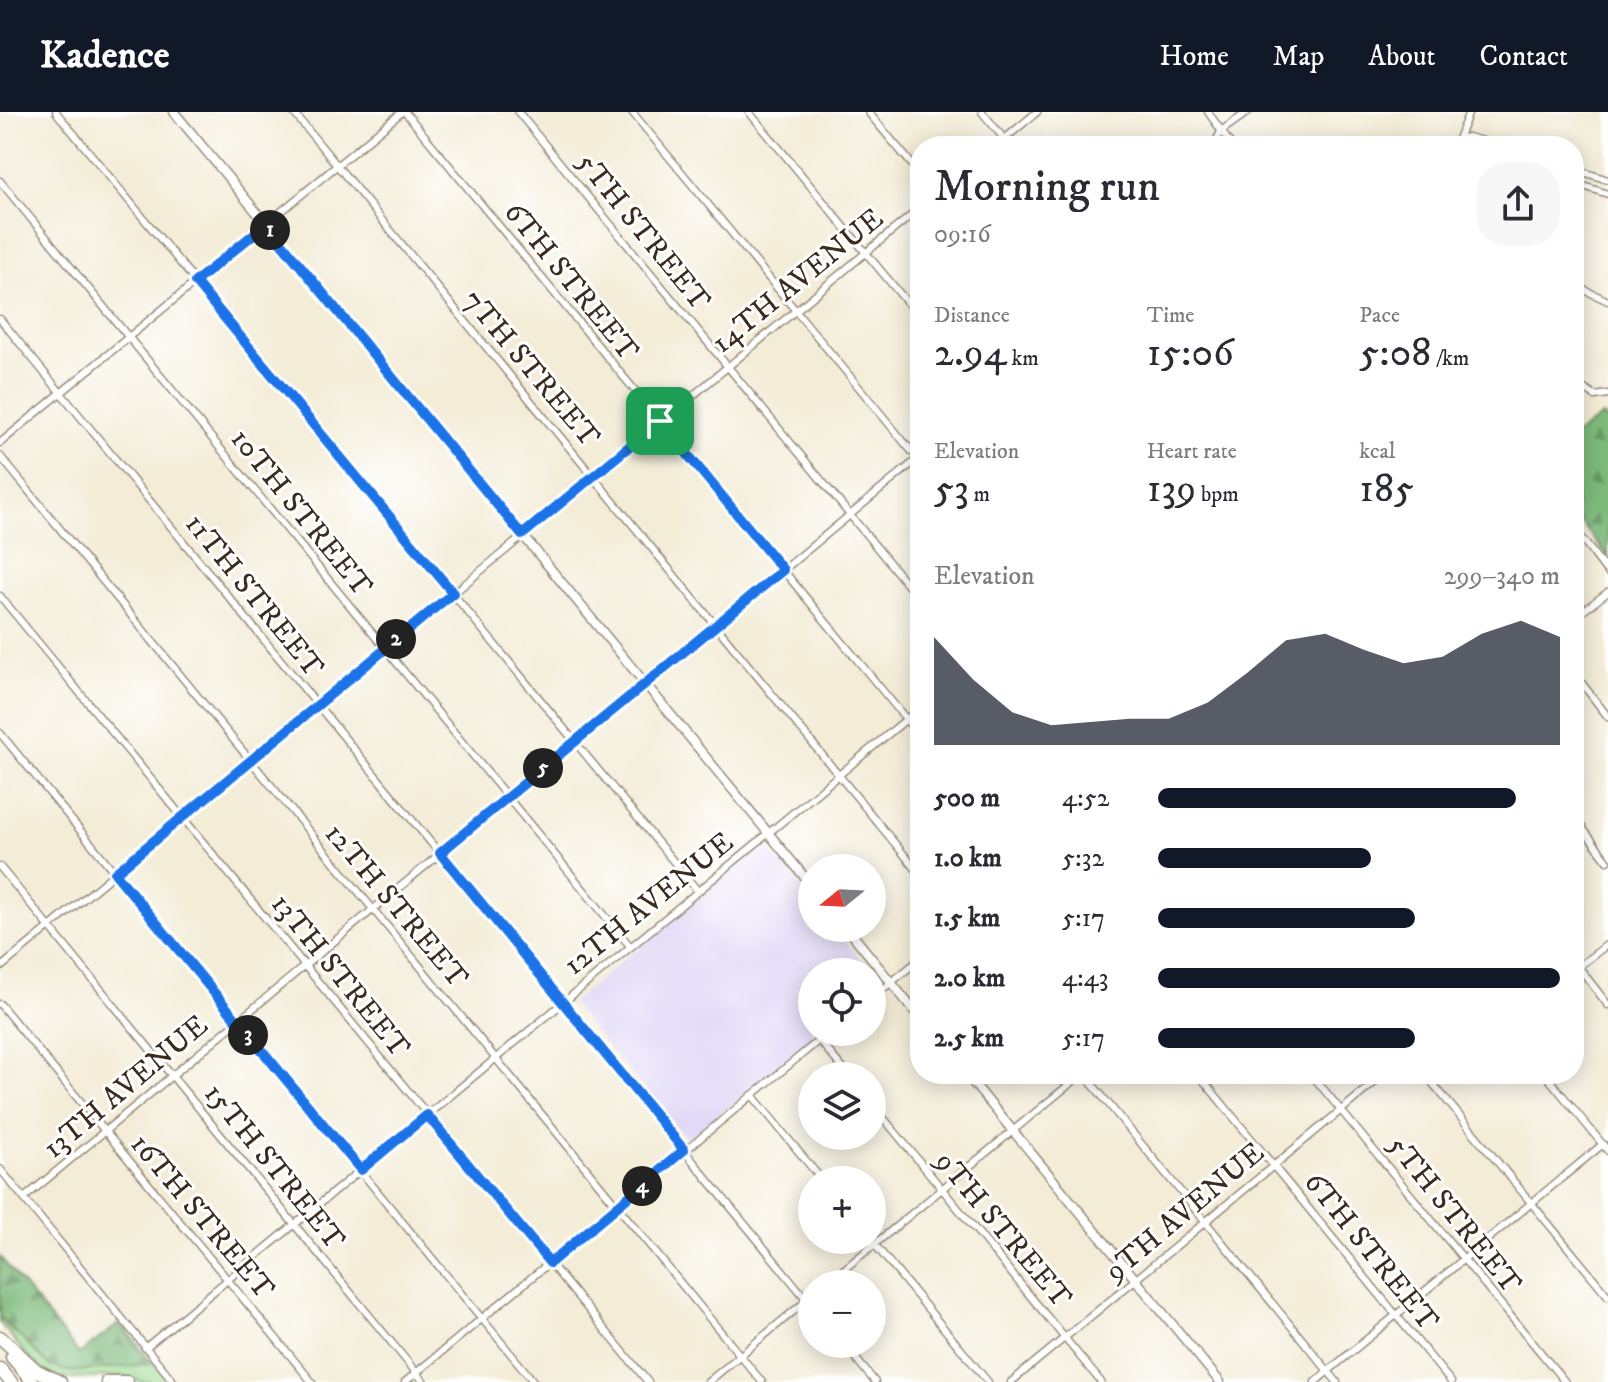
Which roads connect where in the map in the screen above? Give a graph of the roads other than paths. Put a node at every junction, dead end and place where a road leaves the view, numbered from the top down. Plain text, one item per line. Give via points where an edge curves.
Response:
1 (56, 112) edge
2 (174, 112) edge
3 (293, 112) edge
4 (403, 112) edge
5 (518, 112) edge
6 (632, 112) edge
7 (749, 112) edge
8 (868, 112) edge
9 (982, 112) edge
10 (1037, 112) edge
11 (1208, 112) edge
12 (1248, 112) edge
13 (1469, 112) edge
14 (1221, 131) junction
15 (1002, 136) edge
16 (1008, 136) edge
17 (1219, 136) edge
18 (1225, 136) edge
19 (1459, 136) edge
20 (910, 162) edge
21 (337, 166) junction
22 (1584, 172) edge
23 (1608, 180) edge
24 (0, 181) edge
25 (1584, 186) edge
26 (1608, 194) edge
27 (910, 216) edge
28 (266, 224) junction
29 (866, 253) junction
30 (195, 282) junction
31 (1584, 290) edge
32 (1608, 301) edge
33 (910, 306) edge
34 (795, 309) junction
35 (0, 319) edge
36 (129, 336) junction
37 (727, 366) junction
38 (1584, 389) edge
39 (60, 393) junction
40 (1608, 394) edge
41 (660, 421) junction
42 (0, 443) edge
43 (910, 448) edge
44 (0, 456) edge
45 (910, 466) edge
46 (593, 477) junction
47 (850, 515) junction
48 (522, 535) junction
49 (1584, 541) edge
50 (783, 570) junction
51 (1608, 573) edge
52 (910, 588) edge
53 (1608, 592) edge
54 (453, 593) junction
55 (0, 596) edge
56 (1584, 610) edge
57 (715, 626) junction
58 (385, 648) junction
59 (646, 683) junction
60 (1584, 686) edge
61 (317, 705) junction
62 (910, 716) edge
63 (1608, 717) edge
64 (906, 719) junction
65 (910, 724) edge
66 (0, 733) edge
67 (574, 742) junction
68 (249, 761) junction
69 (838, 776) junction
70 (507, 797) junction
71 (182, 817) junction
72 (1584, 830) edge
73 (769, 833) junction
74 (440, 853) junction
75 (1608, 861) edge
76 (910, 862) edge
77 (0, 867) edge
78 (798, 869) edge
79 (115, 873) junction
80 (697, 890) junction
81 (372, 909) junction
82 (49, 927) junction
83 (858, 942) edge
84 (1608, 944) edge
85 (630, 946) junction
86 (1584, 960) edge
87 (305, 965) junction
88 (910, 967) edge
89 (0, 968) edge
90 (1584, 976) edge
91 (891, 983) junction
92 (886, 987) edge
93 (562, 1002) junction
94 (0, 1004) edge
95 (1608, 1005) edge
96 (910, 1006) edge
97 (237, 1021) junction
98 (812, 1046) edge
99 (824, 1046) edge
100 (495, 1058) junction
101 (837, 1062) edge
102 (173, 1076) junction
103 (974, 1084) edge
104 (1070, 1084) edge
105 (1091, 1084) edge
106 (1206, 1084) edge
107 (1319, 1084) edge
108 (1373, 1084) edge
109 (1433, 1084) edge
110 (1553, 1084) edge
111 (752, 1095) junction
112 (1341, 1110) junction
113 (427, 1115) junction
114 (886, 1121) edge
115 (1012, 1130) junction
116 (105, 1132) junction
117 (1603, 1144) junction
118 (684, 1150) junction
119 (1608, 1151) edge
120 (810, 1166) edge
121 (1274, 1166) junction
122 (0, 1169) edge
123 (361, 1170) junction
124 (943, 1190) junction
125 (24, 1198) junction
126 (1532, 1203) junction
127 (617, 1207) junction
128 (1206, 1222) junction
129 (295, 1225) junction
130 (886, 1232) edge
131 (859, 1254) edge
132 (882, 1254) edge
133 (1463, 1260) junction
134 (550, 1263) junction
135 (841, 1270) edge
136 (1136, 1280) junction
137 (228, 1281) junction
138 (798, 1287) edge
139 (1608, 1296) edge
140 (798, 1310) edge
141 (1396, 1315) junction
142 (482, 1319) junction
143 (1065, 1338) junction
144 (0, 1339) edge
145 (145, 1348) junction
146 (739, 1356) junction
147 (855, 1358) edge
148 (0, 1369) edge
149 (1328, 1371) junction
150 (417, 1373) junction
151 (11, 1382) edge
152 (33, 1382) edge
153 (60, 1382) edge
154 (107, 1382) edge
155 (127, 1382) edge
156 (174, 1382) edge
157 (312, 1382) edge
158 (405, 1382) edge
159 (424, 1382) edge
160 (534, 1382) edge
161 (648, 1382) edge
162 (708, 1382) edge
163 (762, 1382) edge
164 (875, 1382) edge
165 (988, 1382) edge
166 (1011, 1382) edge
167 (1101, 1382) edge
168 (1220, 1382) edge
169 (1315, 1382) edge
170 (1337, 1382) edge
171 (1451, 1382) edge
172 (1565, 1382) edge

1 - 30 street
2 - 28 street
3 - 21 street, 7TH STREET
4 - 21 street
4 - 41 street, 6TH STREET
5 - 37 street, 5TH STREET
6 - 34 street
7 - 29 street
8 - 20 street
9 - 15 street
10 - 16 street
11 - 14 street
12 - 14 street
13 - 19 street
14 - 17 street
14 - 18 street
21 - 28 street
21 - 46 street, 7TH STREET
22 - 23 street
24 - 36 street, 10TH STREET
25 - 26 street
27 - 29 street, 14TH AVENUE
28 - 30 street
28 - 48 street
29 - 33 street
29 - 34 street, 14TH AVENUE
30 - 36 street
30 - 54 street
31 - 32 street
34 - 37 street, 14TH AVENUE
34 - 43 street
35 - 39 street, 11TH STREET
36 - 39 street
36 - 58 street, 10TH STREET
37 - 41 street, 14TH AVENUE
37 - 47 street, 5TH STREET
38 - 40 street via 1595,396
39 - 42 street
39 - 61 street, 11TH STREET
41 - 46 street, 14TH AVENUE
41 - 50 street, 6TH STREET
44 - 68 street, 12TH STREET
45 - 47 street, 13TH AVENUE
46 - 48 street, 14TH AVENUE
46 - 57 street, 7TH STREET
47 - 50 street, 13TH AVENUE
47 - 52 street, 5TH STREET
48 - 54 street, 14TH AVENUE
48 - 59 street
49 - 51 street
50 - 57 street, 13TH AVENUE
50 - 64 street, 6TH STREET
53 - 56 street
54 - 58 street, 14TH AVENUE
54 - 67 street
55 - 71 street, 13TH STREET
57 - 59 street, 13TH AVENUE
57 - 69 street, 7TH STREET
58 - 61 street, 14TH AVENUE
58 - 70 street, 10TH STREET
59 - 67 street, 13TH AVENUE
59 - 73 street
60 - 63 street
61 - 68 street, 14TH AVENUE
61 - 74 street, 11TH STREET
62 - 64 street, 12TH AVENUE
64 - 65 street, 6TH STREET
64 - 69 street, 12TH AVENUE
66 - 79 street
67 - 70 street, 13TH AVENUE
67 - 80 street
68 - 71 street, 14TH AVENUE
68 - 81 street, 12TH STREET
69 - 73 street, 12TH AVENUE
69 - 76 street, 7TH STREET
70 - 74 street, 13TH AVENUE
70 - 85 street, 10TH STREET
71 - 79 street, 14TH AVENUE
71 - 87 street, 13TH STREET
72 - 75 street
73 - 78 street
73 - 80 street, 12TH AVENUE
74 - 81 street, 13TH AVENUE
74 - 93 street, 11TH STREET
77 - 82 street, 15TH STREET
79 - 82 street, 14TH AVENUE
79 - 97 street
80 - 85 street, 12TH AVENUE
81 - 87 street, 13TH AVENUE
81 - 100 street, 12TH STREET
82 - 89 street, 14TH AVENUE
82 - 102 street, 15TH STREET
83 - 91 street
84 - 86 street
85 - 93 street, 12TH AVENUE
87 - 97 street, 13TH AVENUE
87 - 113 street, 13TH STREET
88 - 91 street
90 - 95 street
91 - 92 street
91 - 96 street
93 - 100 street, 12TH AVENUE
93 - 118 street, 11TH STREET
94 - 116 street, 16TH STREET
97 - 102 street, 13TH AVENUE
97 - 123 street
98 - 111 street
99 - 101 street
100 - 113 street, 12TH AVENUE
100 - 127 street, 12TH STREET
102 - 116 street, 13TH AVENUE
102 - 129 street, 15TH STREET
103 - 115 street
104 - 115 street
105 - 128 street
106 - 121 street, 6TH STREET
107 - 112 street, 5TH STREET
108 - 112 street, 9TH AVENUE
109 - 126 street
110 - 117 street
111 - 118 street
111 - 120 street
112 - 121 street, 9TH AVENUE
112 - 133 street, 5TH STREET
113 - 123 street, 12TH AVENUE
113 - 134 street, 13TH STREET
114 - 124 street, 9TH STREET
115 - 124 street
115 - 136 street
116 - 125 street, 13TH AVENUE
116 - 137 street, 16TH STREET
117 - 119 street
117 - 126 street
118 - 127 street
118 - 138 street, 11TH STREET
121 - 128 street, 9TH AVENUE
121 - 141 street, 6TH STREET
122 - 125 street
123 - 129 street, 12TH AVENUE
123 - 142 street
124 - 130 street
124 - 143 street, 9TH STREET
125 - 145 street
126 - 133 street
126 - 139 street
127 - 134 street
127 - 146 street, 12TH STREET
128 - 136 street, 9TH AVENUE
128 - 149 street
129 - 137 street, 12TH AVENUE
129 - 150 street, 15TH STREET
131 - 135 street
132 - 165 street
133 - 141 street
133 - 172 street, 5TH STREET
134 - 142 street
134 - 161 street, 13TH STREET
136 - 143 street, 9TH AVENUE
136 - 168 street
137 - 145 street, 12TH AVENUE
137 - 157 street, 16TH STREET
140 - 146 street
141 - 149 street
141 - 171 street, 6TH STREET
142 - 150 street
142 - 160 street
143 - 166 street, 9TH AVENUE
143 - 167 street, 9TH STREET
144 - 152 highway
144 - 153 highway via 36,1370
145 - 156 street
146 - 162 street
146 - 163 street, 12TH STREET
147 - 164 street
148 - 151 highway
149 - 169 street
149 - 170 street
150 - 158 street
150 - 159 street, 15TH STREET
154 - 155 highway

